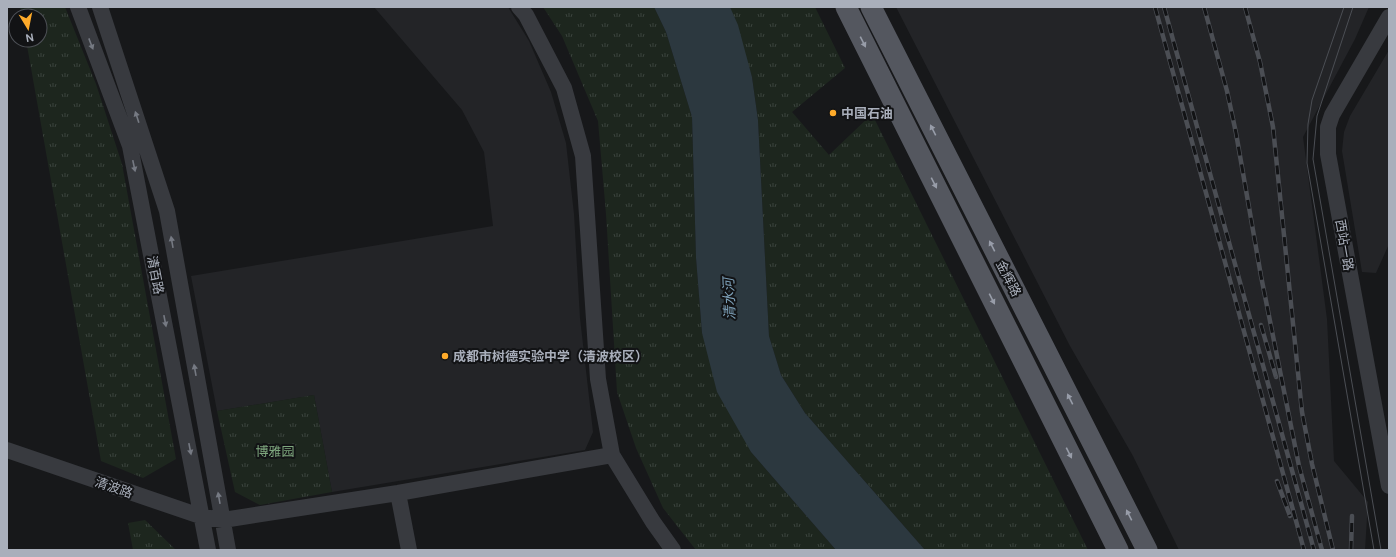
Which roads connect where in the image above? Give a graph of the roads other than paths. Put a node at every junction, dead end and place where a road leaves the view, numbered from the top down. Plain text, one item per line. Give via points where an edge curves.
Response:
1 (78, 7) edge
2 (100, 7) edge
3 (519, 7) edge
4 (846, 7) edge
5 (870, 7) edge
6 (1389, 18) edge
7 (7, 450) edge
8 (612, 455) junction
9 (1389, 486) edge
10 (398, 493) junction
11 (203, 517) junction
12 (223, 520) junction
13 (208, 550) edge
14 (228, 550) edge
15 (409, 550) edge
16 (673, 550) edge
17 (1118, 550) edge
18 (1147, 550) edge

1 -> 11 street, 清百路 via 130,146
12 -> 2 street, 清百路 via 167,211
3 - 8 street via 526,15 564,88 583,156 598,379
4 -> 17 main road, 金辉路
18 -> 5 main road, 金辉路
6 - 9 street, 西站一路 via 1337,104 1328,126 1327,140
7 - 11 street, 清波路
8 - 10 street, 清波路
8 - 16 street
10 - 12 street, 清波路
10 - 15 street
11 - 12 street, 清波路
11 - 13 street, 清百路
12 - 14 street, 清百路

